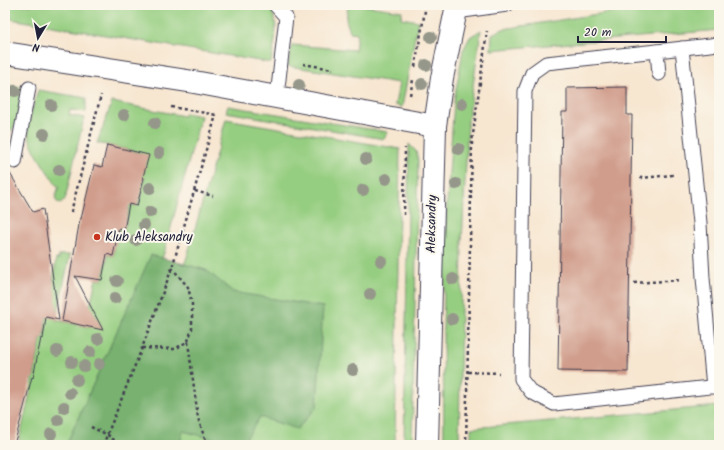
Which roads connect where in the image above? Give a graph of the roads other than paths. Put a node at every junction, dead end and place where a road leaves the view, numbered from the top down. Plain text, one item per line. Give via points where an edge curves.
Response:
1 (275, 5) edge
2 (507, 5) edge
3 (456, 9) edge
4 (719, 44) edge
5 (682, 48) junction
6 (657, 50) junction
7 (5, 53) edge
8 (659, 74) dead end
9 (29, 88) dead end
10 (277, 97) junction
11 (435, 126) junction
12 (15, 162) dead end
13 (716, 386) edge
14 (428, 445) edge

1 - 10 lane via 286,17
2 - 3 lane
3 - 11 street, Aleksandry
4 - 5 lane
5 - 6 lane
5 - 13 lane via 700,223 703,278
6 - 8 lane
6 - 13 lane via 546,63 532,73 525,91 522,379 531,392 554,404
7 - 10 street
9 - 12 lane
10 - 11 street
11 - 14 street, Aleksandry

